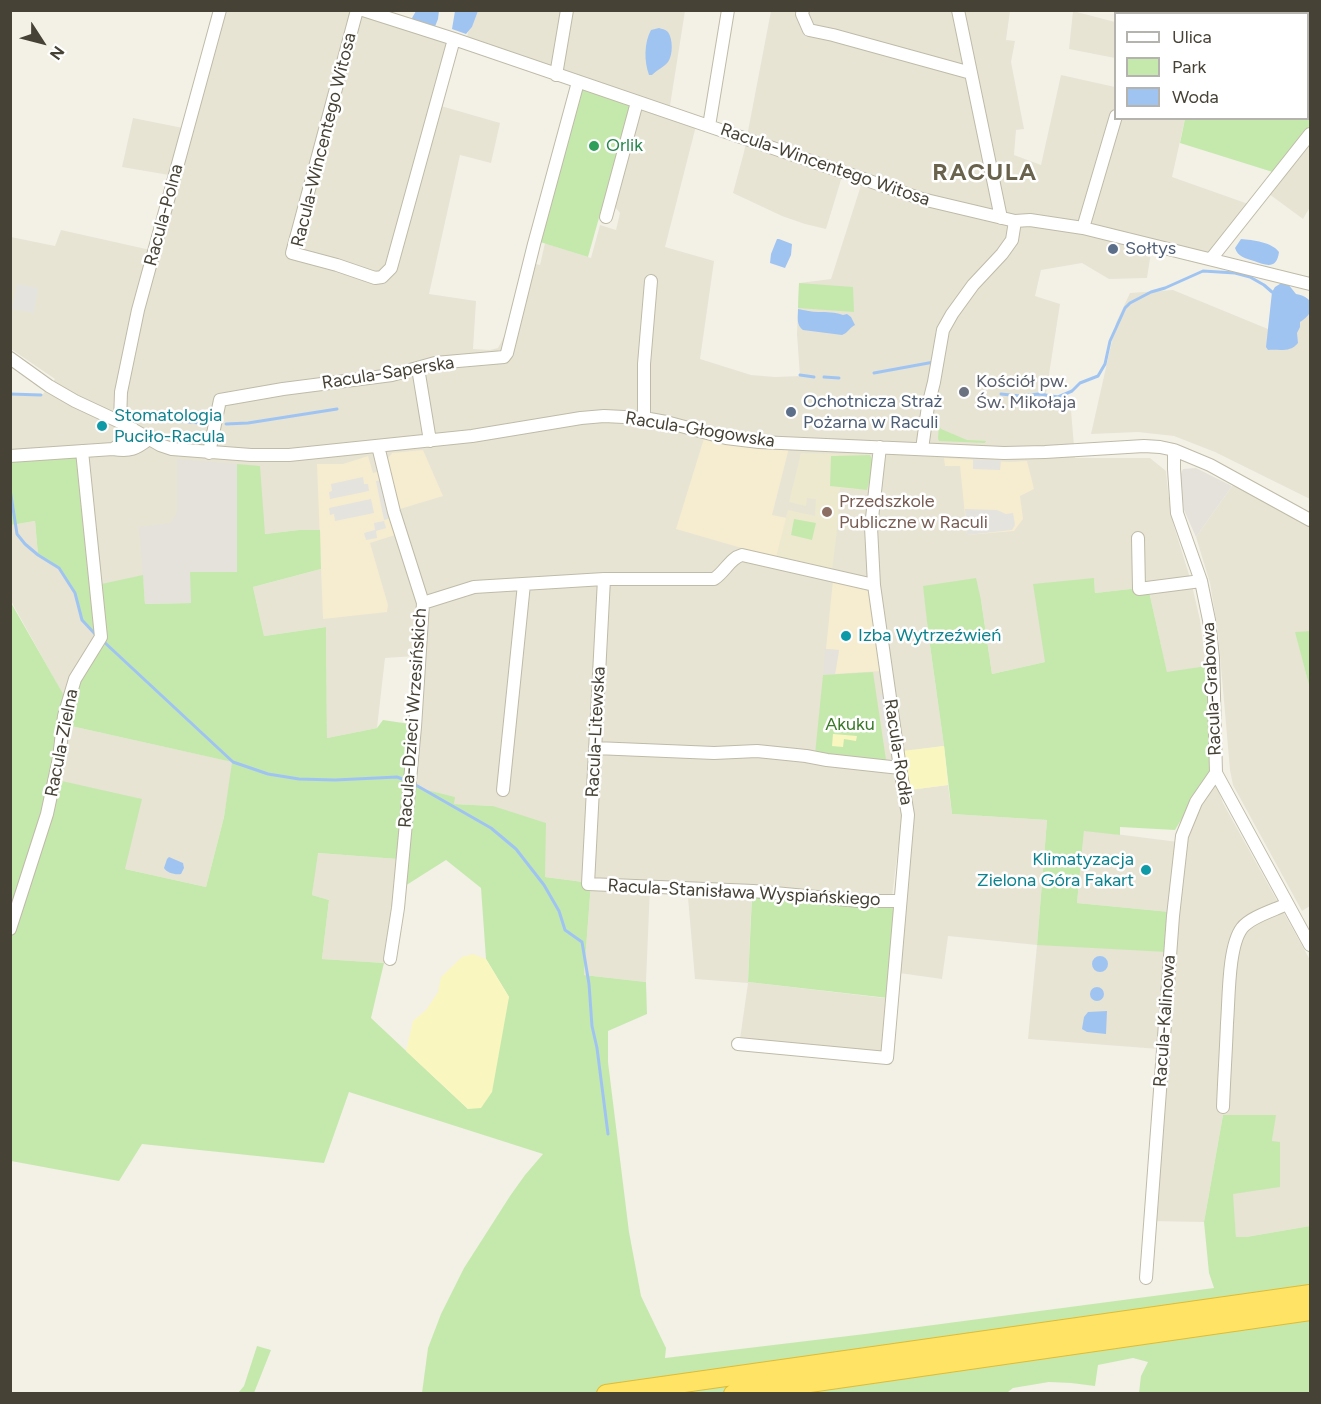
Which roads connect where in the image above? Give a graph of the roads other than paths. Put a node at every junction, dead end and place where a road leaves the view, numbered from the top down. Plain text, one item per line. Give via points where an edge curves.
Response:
1 (220, 10) edge
2 (357, 10) edge
3 (363, 10) edge
4 (567, 10) edge
5 (728, 10) edge
6 (802, 10) edge
7 (958, 10) edge
8 (454, 39) junction
9 (971, 74) junction
10 (556, 75) junction
11 (578, 82) junction
12 (637, 102) junction
13 (1115, 120) edge
14 (709, 126) junction
15 (1311, 134) edge
16 (606, 217) dead end
17 (1001, 218) junction
18 (1015, 221) junction
19 (1083, 228) junction
20 (1211, 259) junction
21 (651, 281) dead end
22 (1311, 284) edge
23 (10, 358) edge
24 (418, 368) junction
25 (644, 418) junction
26 (120, 422) junction
27 (133, 429) junction
28 (149, 439) junction
29 (430, 441) junction
30 (378, 446) junction
31 (880, 447) junction
32 (113, 449) junction
33 (922, 449) junction
34 (1174, 450) junction
35 (82, 451) junction
36 (208, 453) junction
37 (10, 456) edge
38 (1311, 520) edge
39 (1138, 538) dead end
40 (604, 579) junction
41 (1202, 581) junction
42 (524, 584) junction
43 (874, 585) junction
44 (423, 603) junction
45 (595, 748) junction
46 (900, 768) junction
47 (1216, 773) junction
48 (503, 790) dead end
49 (588, 884) joint
50 (900, 901) junction
51 (1287, 904) junction
52 (10, 929) edge
53 (1311, 945) edge
54 (390, 959) dead end
55 (738, 1044) dead end
56 (1223, 1107) dead end
57 (1146, 1278) dead end
58 (1311, 1294) edge
59 (1311, 1311) edge
60 (839, 1370) junction
61 (606, 1394) edge
62 (733, 1394) edge

1 - 26 street, Racula-Polna via 138,310 121,392
2 - 8 street, Racula-Wincentego Witosa via 292,253 375,278 392,268
3 - 8 street, Racula-Wincentego Witosa
4 - 10 street
5 - 14 street
6 - 9 street via 809,30
7 - 9 street
8 - 10 street, Racula-Wincentego Witosa
9 - 17 street
10 - 11 street, Racula-Wincentego Witosa
11 - 12 street, Racula-Wincentego Witosa
11 - 24 street, Racula-Saperska via 506,354 502,358
12 - 14 street, Racula-Wincentego Witosa
12 - 16 street
13 - 19 street
14 - 17 street, Racula-Wincentego Witosa via 922,199
15 - 20 street
17 - 18 street, Racula-Wincentego Witosa
18 - 19 street, Racula-Wincentego Witosa
18 - 33 street via 1012,240 973,285 944,330
19 - 20 street, Racula-Wincentego Witosa
20 - 22 street, Racula-Wincentego Witosa
21 - 25 street
23 - 26 street, Racula-Głogowska via 64,395
24 - 29 street
24 - 36 street, Racula-Saperska via 220,400
25 - 29 street, Racula-Głogowska via 581,418
25 - 31 street, Racula-Głogowska via 743,441
26 - 27 street, Racula-Głogowska
27 - 28 street, Racula-Głogowska
27 - 32 street
28 - 32 street via 125,451
28 - 36 street, Racula-Głogowska via 172,449
29 - 30 street, Racula-Głogowska
30 - 36 street, Racula-Głogowska via 271,456
30 - 44 street, Racula-Dzieci Wrzesińskich
31 - 33 street, Racula-Głogowska
31 - 43 street, Racula-Rodła via 871,527
32 - 35 street
33 - 34 street, Racula-Głogowska via 1045,453 1144,446
34 - 38 street, Racula-Głogowska via 1210,465
34 - 41 street, Racula-Grabowa via 1177,513
35 - 37 street
35 - 52 street, Racula-Zielna via 99,640 75,679 64,716 47,814
39 - 41 street via 1138,589
40 - 42 street
40 - 43 street via 714,579 742,555
40 - 45 street, Racula-Litewska
41 - 47 street, Racula-Grabowa via 1213,658
42 - 44 street via 474,587
42 - 48 street
43 - 46 street, Racula-Rodła
44 - 54 street, Racula-Dzieci Wrzesińskich via 415,727
45 - 46 street via 757,751
45 - 49 street, Racula-Litewska
46 - 50 street, Racula-Rodła via 908,815
47 - 51 street, Racula-Grabowa
47 - 57 street, Racula-Kalinowa via 1196,802 1182,836
49 - 50 street, Racula-Stanisława Wyspiańskiego
50 - 55 street, Racula-Rodła via 887,1058
51 - 53 street, Racula-Grabowa
51 - 56 street via 1251,920 1237,937
58 - 60 highway
59 - 60 highway
60 - 61 highway
60 - 62 highway

